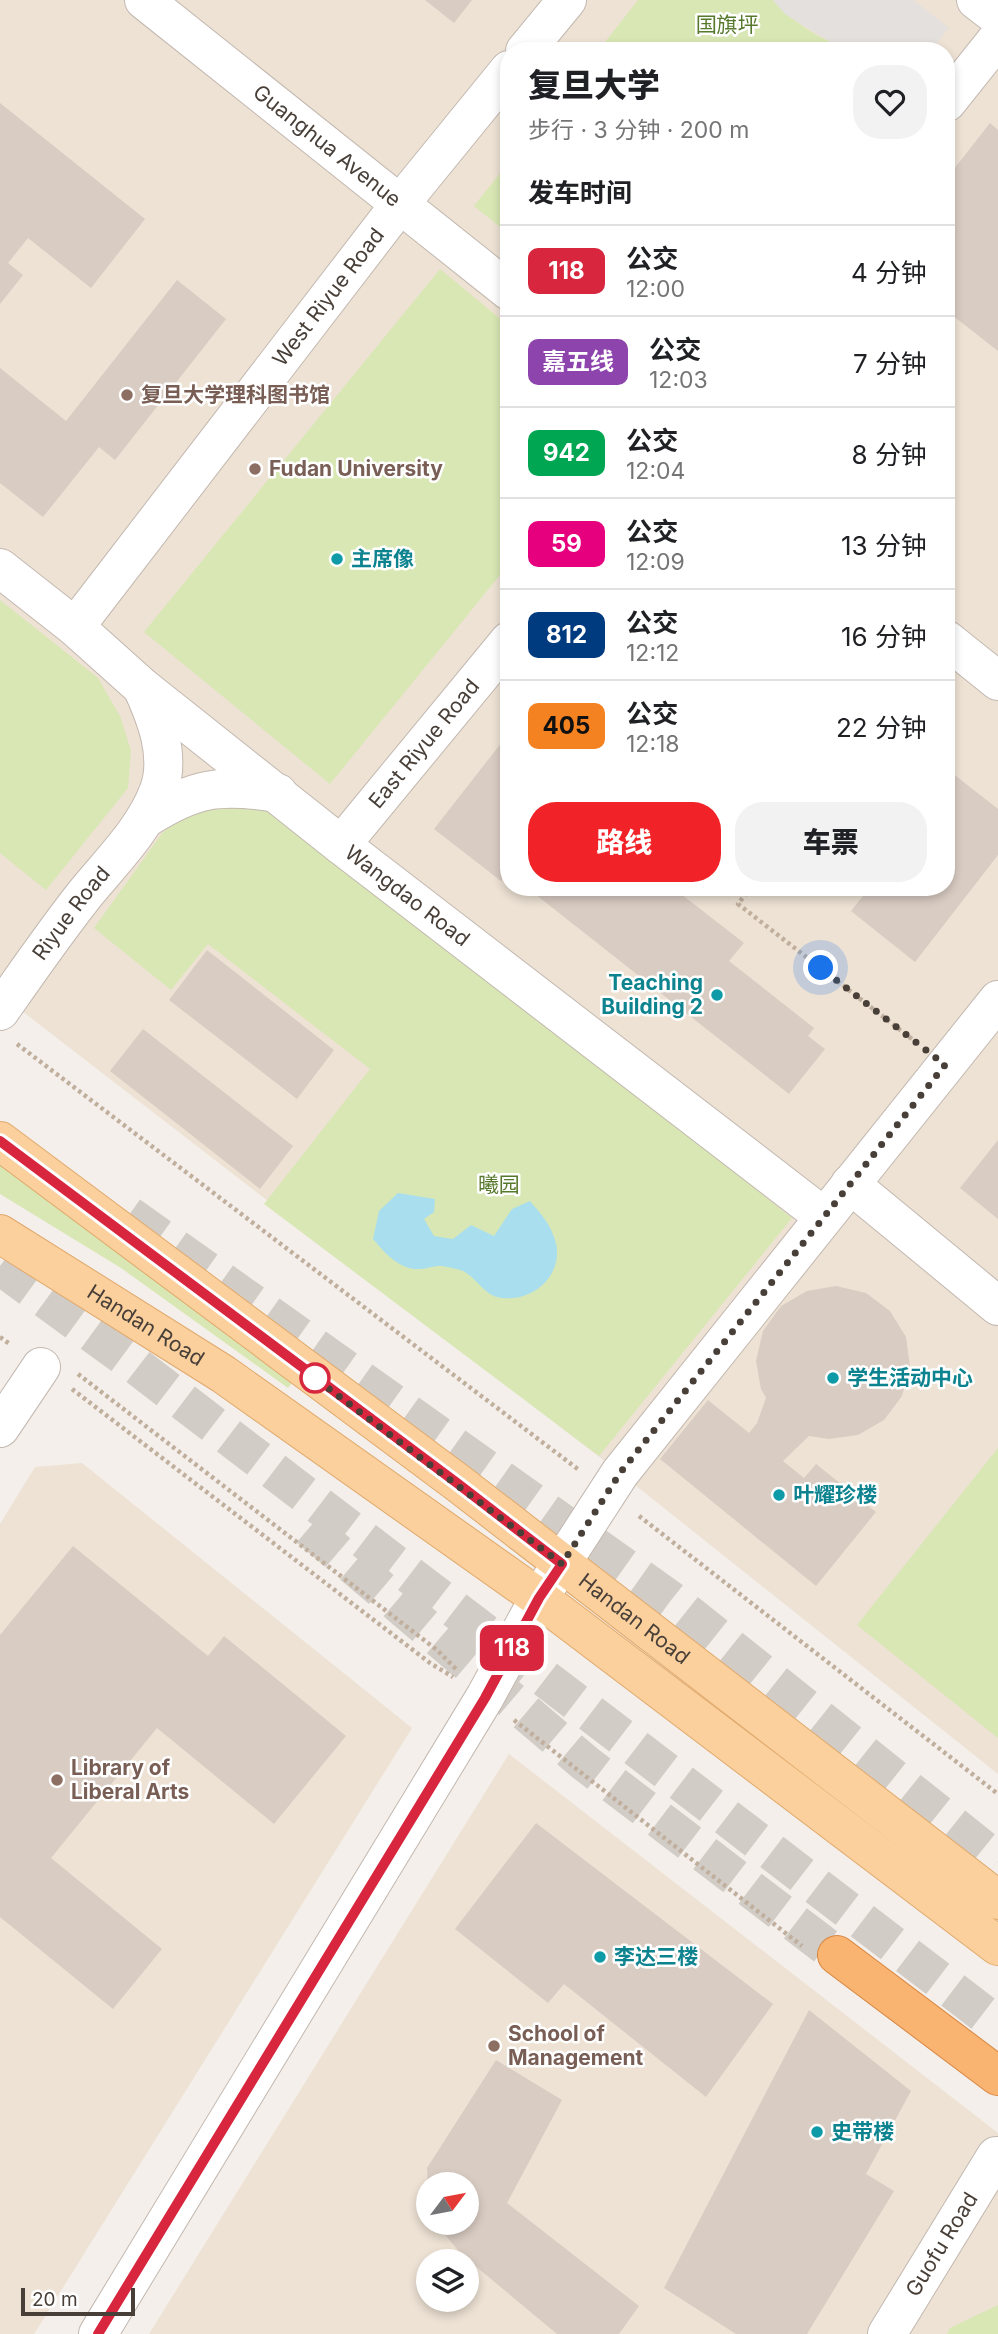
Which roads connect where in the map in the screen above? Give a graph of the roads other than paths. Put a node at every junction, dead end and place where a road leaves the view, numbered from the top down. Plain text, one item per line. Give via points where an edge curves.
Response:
1 (144, 0) edge
2 (566, 0) edge
3 (976, 0) edge
4 (998, 18) edge
5 (998, 38) edge
6 (532, 42) edge
7 (500, 81) edge
8 (955, 92) edge
9 (400, 204) junction
10 (500, 284) edge
11 (0, 568) edge
12 (75, 627) junction
13 (955, 646) edge
14 (500, 652) edge
15 (998, 681) edge
16 (142, 687) junction
17 (278, 793) junction
18 (145, 819) junction
19 (341, 845) junction
20 (996, 1008) edge
21 (6, 1025) edge
22 (0, 1141) edge
23 (850, 1184) junction
24 (823, 1216) junction
25 (0, 1234) edge
26 (998, 1306) edge
27 (41, 1367) road end
28 (0, 1428) edge
29 (562, 1564) junction
30 (539, 1598) junction
31 (998, 1900) edge
32 (998, 1946) edge
33 (837, 1955) tunnel mouth
34 (998, 2076) edge
35 (996, 2156) edge
36 (98, 2334) edge
37 (887, 2334) edge

1 - 9 street, Guanghua Avenue
2 - 6 street
3 - 4 street
5 - 8 street
7 - 9 street, West Riyue Road
9 - 10 street, Guanghua Avenue
9 - 12 street, West Riyue Road
11 - 12 street, Wangdao Road
12 - 16 street, Wangdao Road
13 - 15 street
14 - 19 street, East Riyue Road
16 - 17 street, Wangdao Road
16 - 18 street via 156,718 163,754 159,788
17 - 18 street via 240,787 204,791 174,800
17 - 19 street, Wangdao Road
18 - 21 street, Riyue Road via 52,936
19 - 24 street, Wangdao Road
20 - 23 street
22 - 29 main road, Handan Road
23 - 24 street
23 - 26 street
24 - 29 street via 620,1473
25 - 30 main road, Handan Road via 223,1374
27 - 28 street
29 - 30 street
29 - 31 main road, Handan Road
30 - 32 main road, Handan Road
30 - 36 street via 485,1698
33 - 34 highway
35 - 37 street, Guofu Road

